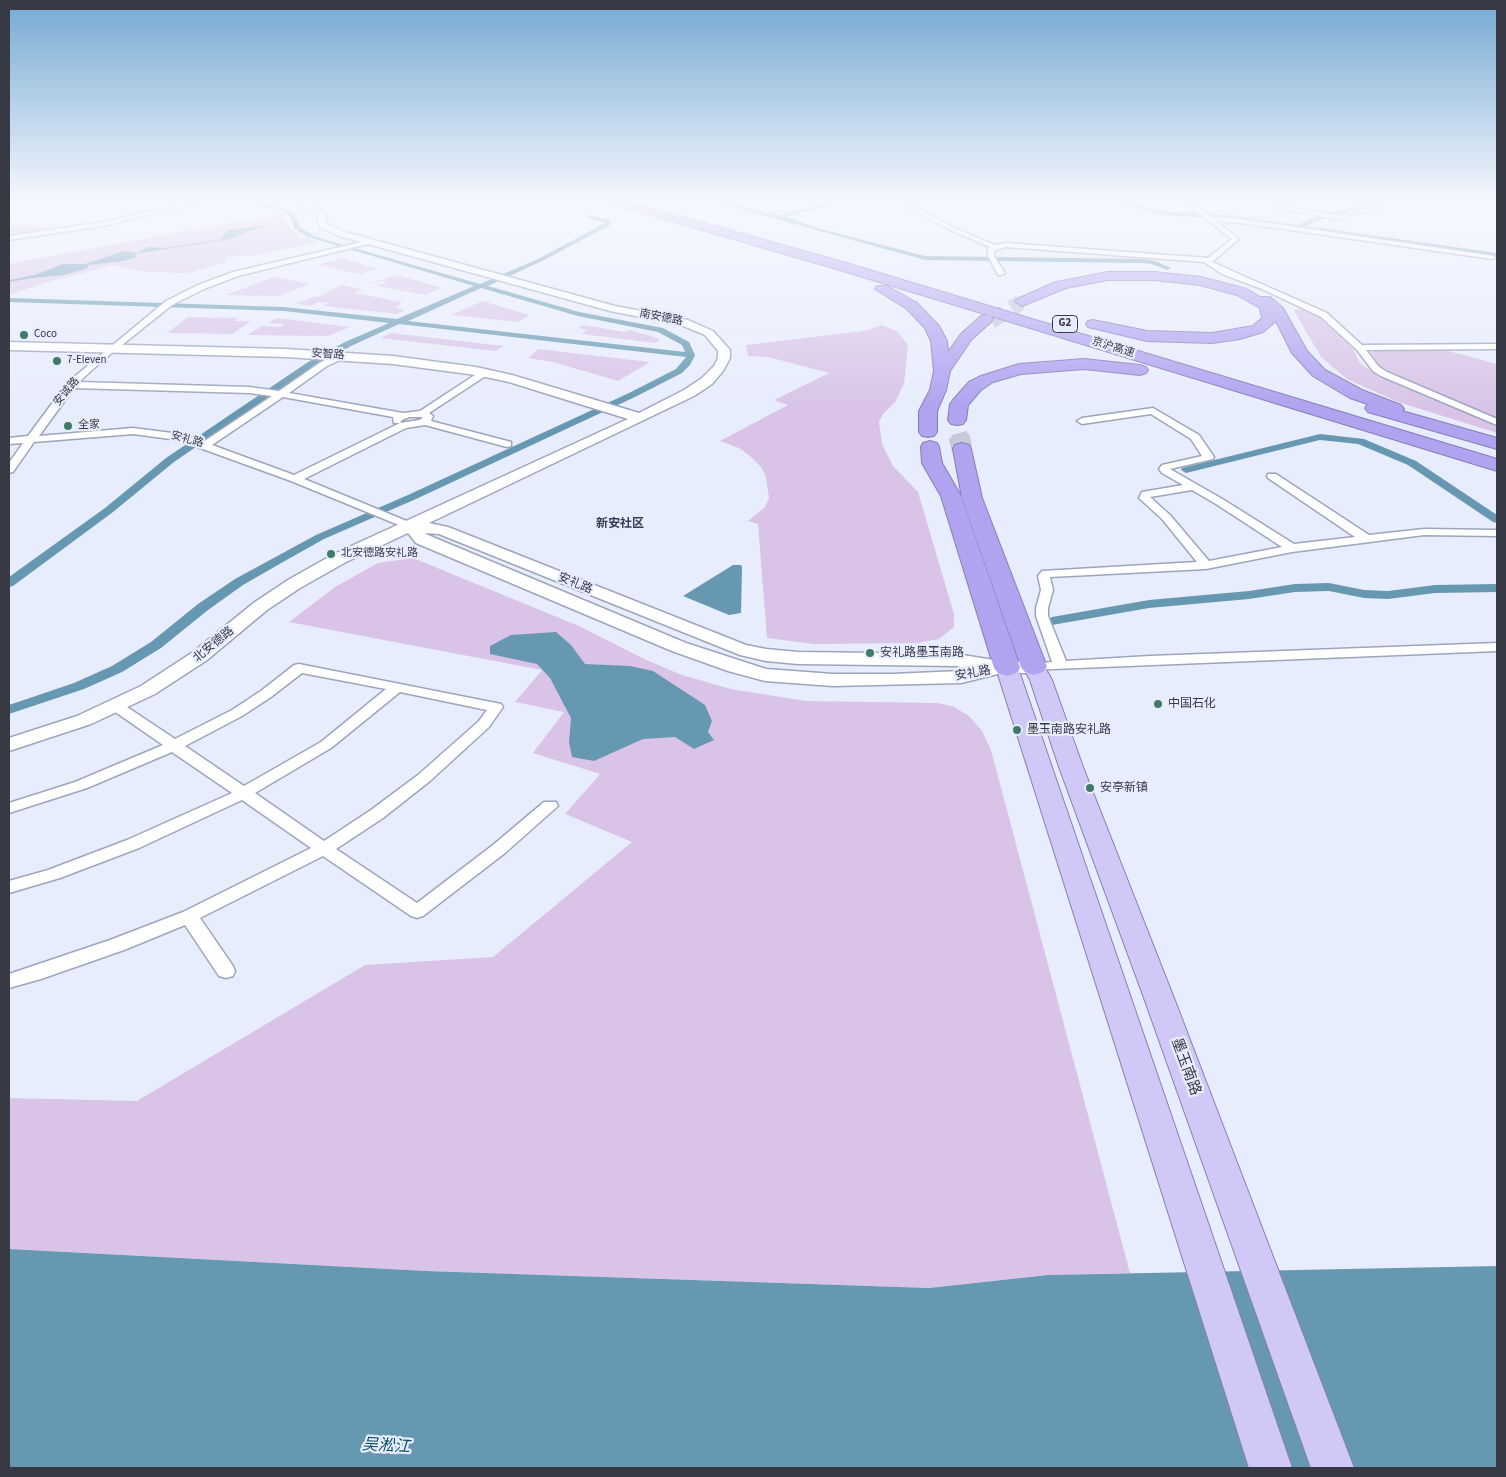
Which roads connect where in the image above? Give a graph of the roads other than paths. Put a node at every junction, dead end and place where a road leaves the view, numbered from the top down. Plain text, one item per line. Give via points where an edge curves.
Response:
1 (255, 270) edge
2 (471, 270) edge
3 (846, 270) edge
4 (855, 270) edge
5 (857, 270) edge
6 (887, 270) edge
7 (999, 270) edge
8 (1221, 270) edge
9 (863, 272) junction
10 (1001, 273) dead end
11 (1189, 279) junction
12 (935, 298) junction
13 (961, 306) junction
14 (1039, 310) dead end
15 (9, 346) edge
16 (1497, 346) edge
17 (1360, 348) junction
18 (111, 349) junction
19 (1161, 350) junction
20 (1110, 351) junction
21 (1189, 354) dead end
22 (338, 355) junction
23 (942, 371) junction
24 (484, 372) junction
25 (1181, 378) junction
26 (71, 385) junction
27 (1316, 391) dead end
28 (277, 393) junction
29 (423, 418) junction
30 (640, 418) junction
31 (403, 420) junction
32 (1082, 421) dead end
33 (1422, 422) junction
34 (1497, 422) edge
35 (959, 434) junction
36 (31, 439) junction
37 (9, 441) edge
38 (198, 442) junction
39 (507, 444) dead end
40 (1497, 444) edge
41 (1497, 453) edge
42 (1497, 465) edge
43 (9, 470) edge
44 (1272, 476) dead end
45 (1497, 476) edge
46 (295, 479) junction
47 (1194, 487) junction
48 (410, 526) junction
49 (1497, 533) edge
50 (1365, 538) junction
51 (1292, 548) junction
52 (1206, 565) junction
53 (1497, 647) edge
54 (1060, 664) junction
55 (1034, 667) junction
56 (1007, 668) junction
57 (396, 688) junction
58 (116, 706) junction
59 (9, 745) edge
60 (175, 745) junction
61 (244, 793) junction
62 (550, 806) dead end
63 (9, 808) edge
64 (325, 848) junction
65 (9, 887) edge
66 (189, 916) junction
67 (226, 971) dead end
68 (9, 981) edge
69 (1271, 1468) edge
70 (1333, 1468) edge

1 - 18 street, 安诚路 via 195,289 166,305
2 - 30 street, 南安德路 via 614,309 684,322 709,333 724,350 719,368 689,393
3 - 12 highway, 京沪高速 / G2
4 - 9 highway
5 - 9 highway, 京沪高速 / G2
6 - 9 highway
7 - 10 street
8 - 17 street via 1315,310
9 - 12 highway
9 - 19 highway, 京沪高速 / G2 via 956,292
9 - 23 highway via 926,319 939,341
11 - 14 highway via 1154,275 1082,280 1016,301
11 - 19 highway via 1242,292 1266,306 1270,311 1269,320 1258,329 1243,334 1197,339 1134,334 1076,320
11 - 33 highway via 1234,287 1267,301 1278,311 1308,362 1335,383
12 - 13 highway
13 - 20 highway
13 - 20 highway, 京沪高速 / G2
15 - 18 street, 安智路
16 - 17 street
17 - 34 street via 1384,374
18 - 22 street, 安智路
18 - 26 street, 安诚路
19 - 21 highway
19 - 41 highway, 京沪高速 / G2
20 - 25 highway
20 - 42 highway, 京沪高速 / G2
22 - 24 street, 安智路
22 - 28 street
23 - 35 highway via 966,337 988,320 960,354 954,371 947,403
23 - 56 highway via 938,390 928,411 932,463 950,496
24 - 29 street
24 - 30 street, 安智路
25 - 35 highway via 1084,364 1019,369 975,386 959,404
25 - 45 highway
26 - 28 street
26 - 36 street, 安诚路
27 - 33 highway
28 - 31 street
28 - 38 street
29 - 31 street
29 - 39 street
30 - 48 street, 南安德路
31 - 46 street
32 - 47 street via 1153,411 1195,437 1209,457 1164,468
33 - 40 highway
35 - 55 highway via 974,504
36 - 37 street, 安礼路
36 - 38 street, 安礼路 via 133,431
36 - 43 street, 安诚路
38 - 46 street, 安礼路
44 - 50 street
46 - 48 street, 安礼路
47 - 51 street
47 - 52 street via 1144,496
48 - 56 street, 安礼路 via 422,539 735,668 815,680 961,677
48 - 58 street, 北安德路 via 340,558 294,584 177,673
49 - 50 street via 1438,531
50 - 51 street
51 - 52 street
52 - 54 street via 1046,574 1047,590 1042,616
53 - 54 street
54 - 55 street
55 - 56 street, 安礼路
55 - 70 main road, 墨玉南路
56 - 69 main road
57 - 60 street via 299,668 237,713
57 - 61 street via 326,745
57 - 64 street via 496,707 484,724 424,778
58 - 59 street, 北安德路
58 - 60 street
60 - 61 street
60 - 63 street via 81,785
61 - 64 street
61 - 65 street via 133,844
62 - 64 street via 417,912
64 - 66 street
66 - 67 street
66 - 68 street via 117,945

